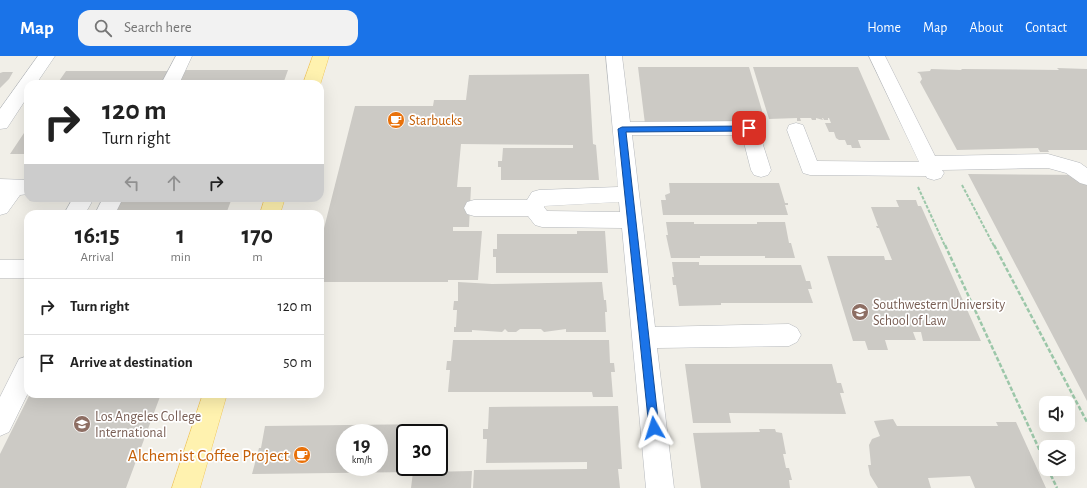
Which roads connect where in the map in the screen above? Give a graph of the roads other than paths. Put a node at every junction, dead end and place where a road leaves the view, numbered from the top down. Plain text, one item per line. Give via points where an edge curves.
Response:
1 (47, 56) edge
2 (184, 56) edge
3 (321, 56) edge
4 (614, 56) edge
5 (877, 56) edge
6 (30, 80) edge
7 (172, 80) edge
8 (313, 80) edge
9 (24, 89) edge
10 (0, 123) edge
11 (622, 129) junction
12 (796, 130) dead end
13 (932, 168) junction
14 (761, 170) dead end
15 (1087, 178) edge
16 (13, 187) edge
17 (629, 194) junction
18 (0, 207) edge
19 (474, 208) dead end
20 (533, 208) junction
21 (632, 220) junction
22 (0, 269) edge
23 (24, 269) edge
24 (789, 335) dead end
25 (644, 338) junction
26 (24, 375) edge
27 (214, 398) edge
28 (0, 423) edge
29 (186, 488) edge
30 (660, 488) edge

1 - 6 street
2 - 7 street
3 - 8 main road
4 - 11 street
5 - 13 street
9 - 10 street
11 - 14 street via 749,128
11 - 17 street
12 - 13 street via 810,168
13 - 15 street via 1048,161 1073,168
16 - 18 street
17 - 20 street via 539,198
17 - 21 street
19 - 20 street
20 - 21 street via 542,219
21 - 25 street
22 - 23 street
24 - 25 street
25 - 30 street
26 - 28 street
27 - 29 main road

